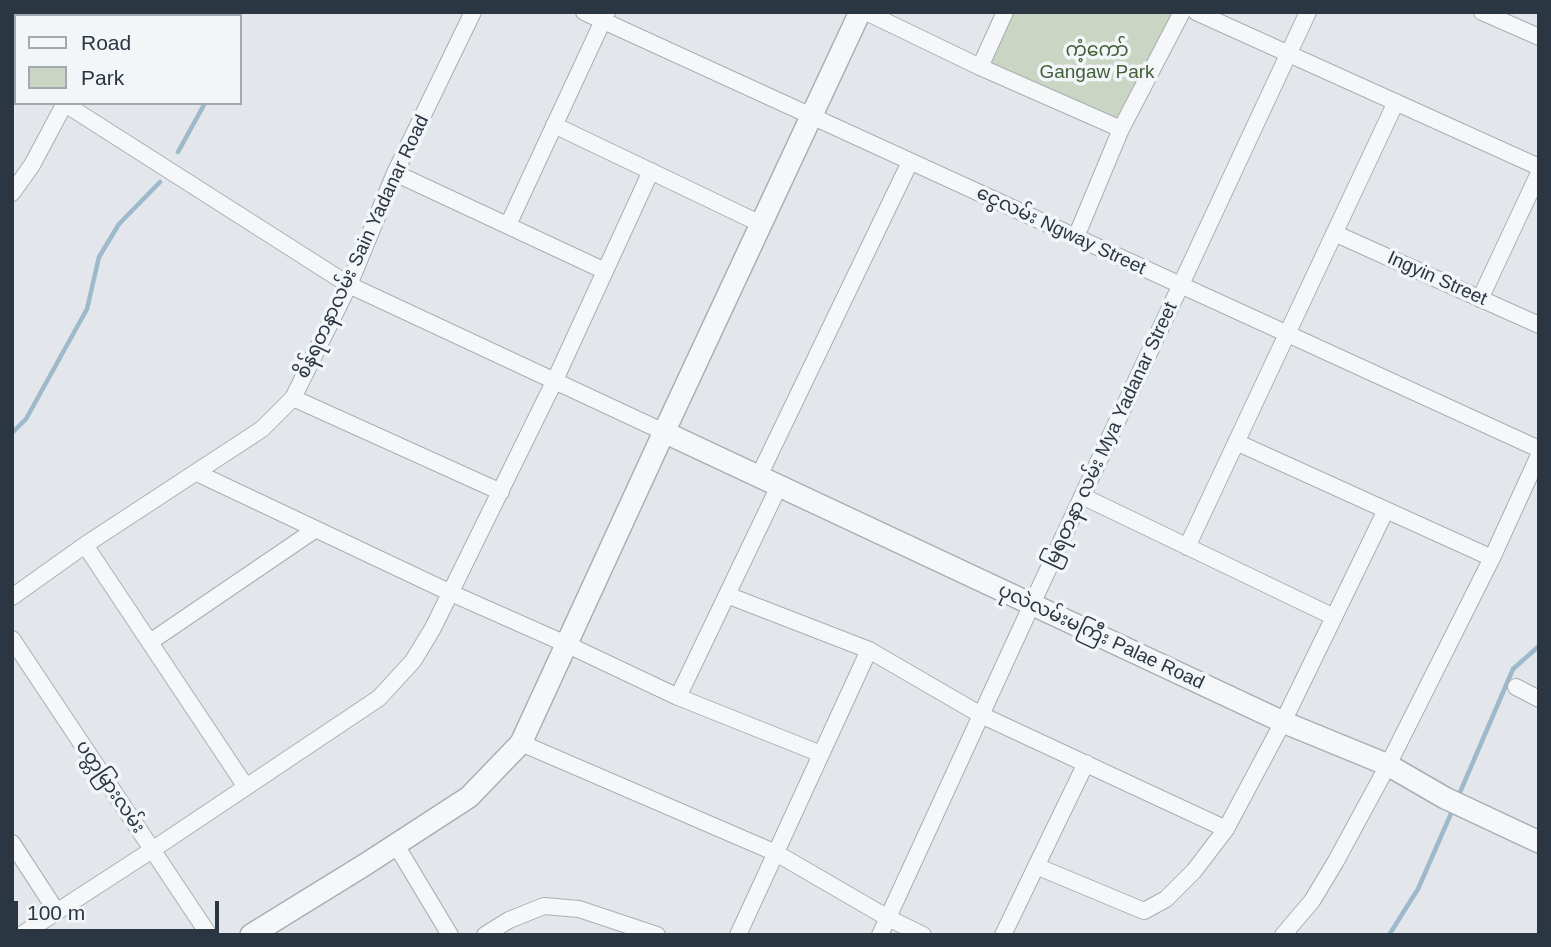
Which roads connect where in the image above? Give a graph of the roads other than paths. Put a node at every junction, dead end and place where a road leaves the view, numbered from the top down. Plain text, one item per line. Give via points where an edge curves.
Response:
1 (473, 12) edge
2 (584, 12) edge
3 (860, 12) edge
4 (866, 12) edge
5 (1005, 12) edge
6 (1182, 12) edge
7 (1196, 12) edge
8 (1308, 12) edge
9 (1482, 12) edge
10 (605, 17) edge
11 (1539, 37) edge
12 (1289, 54) junction
13 (980, 67) junction
14 (1396, 102) junction
15 (64, 105) edge
16 (68, 105) edge
17 (811, 116) junction
18 (554, 125) junction
19 (1121, 129) junction
20 (910, 162) junction
21 (1539, 167) edge
22 (651, 171) junction
23 (394, 173) junction
24 (1539, 173) edge
25 (12, 193) edge
26 (761, 224) junction
27 (508, 225) junction
28 (1334, 233) junction
29 (1076, 237) junction
30 (605, 271) junction
31 (349, 285) junction
32 (1181, 285) junction
33 (1480, 299) junction
34 (1539, 325) edge
35 (1287, 334) junction
36 (555, 380) junction
37 (293, 398) junction
38 (664, 432) junction
39 (1236, 442) junction
40 (1539, 449) edge
41 (1539, 455) edge
42 (197, 472) junction
43 (759, 476) junction
44 (779, 486) junction
45 (501, 492) junction
46 (1082, 496) junction
47 (1386, 510) junction
48 (316, 529) junction
49 (85, 545) junction
50 (1187, 547) junction
51 (1492, 558) junction
52 (451, 593) junction
53 (726, 595) junction
54 (12, 597) edge
55 (1032, 604) junction
56 (1334, 617) junction
57 (12, 639) edge
58 (149, 642) junction
59 (566, 644) junction
60 (869, 650) junction
61 (1516, 687) dead end
62 (678, 697) junction
63 (1539, 699) edge
64 (981, 715) junction
65 (1283, 722) junction
66 (521, 743) junction
67 (821, 754) junction
68 (1086, 764) junction
69 (1388, 765) junction
70 (246, 787) junction
71 (1226, 829) junction
72 (1539, 842) edge
73 (12, 843) edge
74 (396, 845) junction
75 (152, 850) junction
76 (776, 853) junction
77 (1035, 866) junction
78 (57, 912) junction
79 (888, 918) junction
80 (21, 935) edge
81 (209, 935) edge
82 (251, 935) edge
83 (450, 935) edge
84 (485, 935) edge
85 (657, 935) edge
86 (738, 935) edge
87 (880, 935) edge
88 (923, 935) edge
89 (1003, 935) edge
90 (1283, 935) edge

1 - 23 street, စိန်ရတနာလမ်း Sain Yadanar Road
2 - 10 street, ငွေလမ်း Ngway Street
3 - 17 street
4 - 13 street
5 - 13 street
6 - 19 street
7 - 12 street
8 - 12 street, မြရတနာ လမ်း Mya Yadanar Street
9 - 11 street
10 - 17 street, ငွေလမ်း Ngway Street
10 - 18 street
12 - 14 street
12 - 32 street, မြရတနာ လမ်း Mya Yadanar Street
13 - 19 street
14 - 21 street
14 - 28 street
15 - 25 street
16 - 31 street
17 - 20 street, ငွေလမ်း Ngway Street
17 - 26 street
18 - 22 street
18 - 27 street
19 - 29 street
20 - 29 street, ငွေလမ်း Ngway Street
20 - 43 street
22 - 26 street
22 - 30 street
23 - 27 street
23 - 31 street, စိန်ရတနာလမ်း Sain Yadanar Road
24 - 33 street
26 - 38 street
27 - 30 street
28 - 33 street, Ingyin Street
28 - 35 street
29 - 32 street, ငွေလမ်း Ngway Street
30 - 36 street
31 - 36 street
31 - 37 street, စိန်ရတနာလမ်း Sain Yadanar Road
32 - 35 street, ငွေလမ်း Ngway Street
32 - 46 street, မြရတနာ လမ်း Mya Yadanar Street
33 - 34 street, Ingyin Street
35 - 39 street
35 - 40 street, ငွေလမ်း Ngway Street
36 - 38 street
36 - 45 street
37 - 42 street, စိန်ရတနာလမ်း Sain Yadanar Road via 262,429
37 - 45 street
38 - 43 street, ပုလဲလမ်းမကြီး Palae Road
38 - 59 street
39 - 47 street
39 - 50 street
41 - 51 street
42 - 48 street
42 - 49 street, စိန်ရတနာလမ်း Sain Yadanar Road
43 - 44 street, ပုလဲလမ်းမကြီး Palae Road
44 - 53 street
44 - 55 street, ပုလဲလမ်းမကြီး Palae Road
45 - 52 street
46 - 50 street
46 - 55 street, မြရတနာ လမ်း Mya Yadanar Street
47 - 51 street
47 - 56 street
48 - 52 street
48 - 58 street
49 - 54 street, စိန်ရတနာလမ်း Sain Yadanar Road
49 - 58 street
50 - 56 street
51 - 69 street
52 - 59 street
52 - 70 street via 414,661 379,698
53 - 60 street
53 - 62 street
55 - 64 street, မြရတနာ လမ်း Mya Yadanar Street
55 - 65 street, ပုလဲလမ်းမကြီး Palae Road
56 - 65 street
57 - 75 street, ပတ္တမြားလမ်း
58 - 70 street
59 - 62 street
59 - 66 street
60 - 64 street
60 - 67 street
61 - 63 street
62 - 67 street
64 - 68 street
64 - 79 street, မြရတနာ လမ်း Mya Yadanar Street
65 - 69 street, ပုလဲလမ်းမကြီး Palae Road
65 - 71 street
66 - 74 street via 469,797
66 - 76 street
67 - 76 street
68 - 71 street
68 - 77 street
69 - 72 street, ပုလဲလမ်းမကြီး Palae Road
69 - 90 street via 1312,901
70 - 75 street
71 - 77 street via 1166,899 1144,911
73 - 78 street
74 - 82 street
74 - 83 street
75 - 78 street
75 - 81 street, ပတ္တမြားလမ်း
76 - 79 street
76 - 86 street
77 - 89 street
78 - 80 street
79 - 87 street, မြရတနာ လမ်း Mya Yadanar Street
79 - 88 street
84 - 85 street via 544,906 579,909

